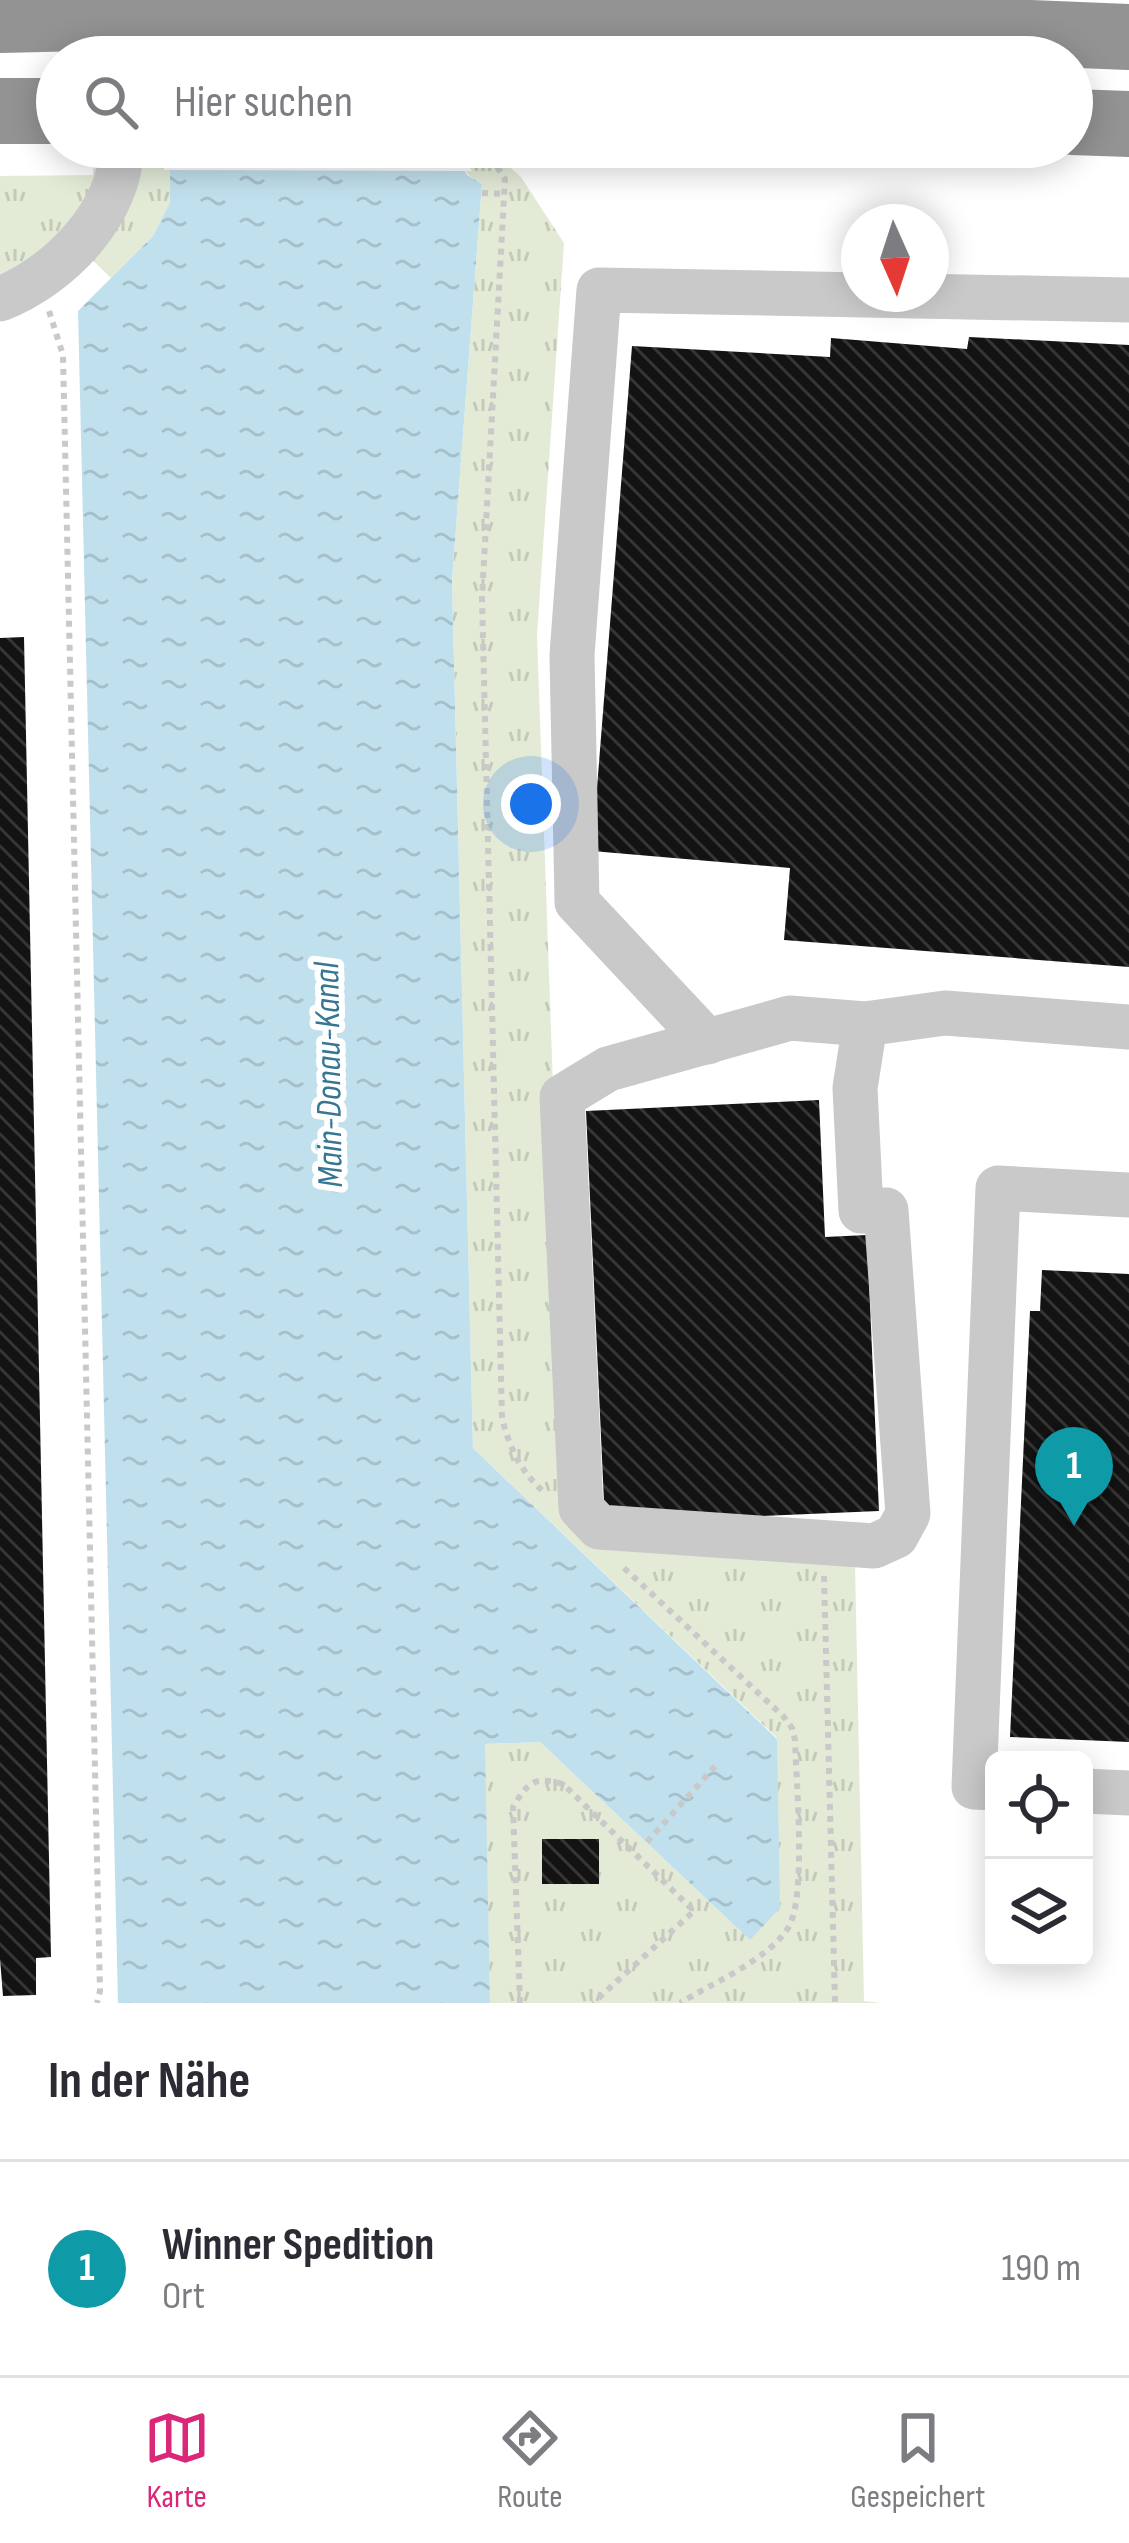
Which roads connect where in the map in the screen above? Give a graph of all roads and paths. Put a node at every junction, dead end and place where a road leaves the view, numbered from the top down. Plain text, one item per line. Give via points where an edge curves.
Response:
1 (0, 20) edge
2 (108, 25) edge
3 (1129, 37) edge
4 (0, 111) edge
5 (36, 111) edge
6 (1093, 123) edge
7 (1129, 124) edge
8 (120, 168) edge
9 (498, 168) edge
10 (482, 193) dead end
11 (504, 194) junction
12 (19, 289) edge
13 (1129, 301) edge
14 (865, 1024) junction
15 (1129, 1027) edge
16 (708, 1042) junction
17 (1129, 1195) edge
18 (559, 1507) dead end
19 (823, 1543) junction
20 (611, 1555) dead end
21 (718, 1763) dead end
22 (985, 1788) edge
23 (1093, 1791) edge
24 (1129, 1793) edge
25 (647, 1842) dead end
26 (97, 2003) edge
27 (520, 2003) edge
28 (593, 2003) edge
29 (680, 2003) edge
30 (836, 2003) edge

1 - 2 highway
2 - 3 highway, bridge via 536,20
4 - 5 highway
6 - 7 highway
8 - 12 street via 82,243
9 - 11 path
10 - 11 path
11 - 18 path via 482,597 502,1418 524,1474
12 - 26 path via 63,355
13 - 16 street via 599,290 572,656 577,902
14 - 15 street via 945,1013
14 - 16 street via 790,1018
14 - 19 street via 856,1088 860,1211 886,1210 908,1514 896,1536 874,1546
16 - 19 street via 608,1069 562,1096 581,1508 599,1527
17 - 22 street via 998,1188 974,1787
19 - 30 path
20 - 29 path via 784,1717 795,1740 799,1895 788,1928 760,1955
21 - 25 path
23 - 24 street
27 - 28 path via 513,1807 525,1786 543,1778 563,1784 694,1911

